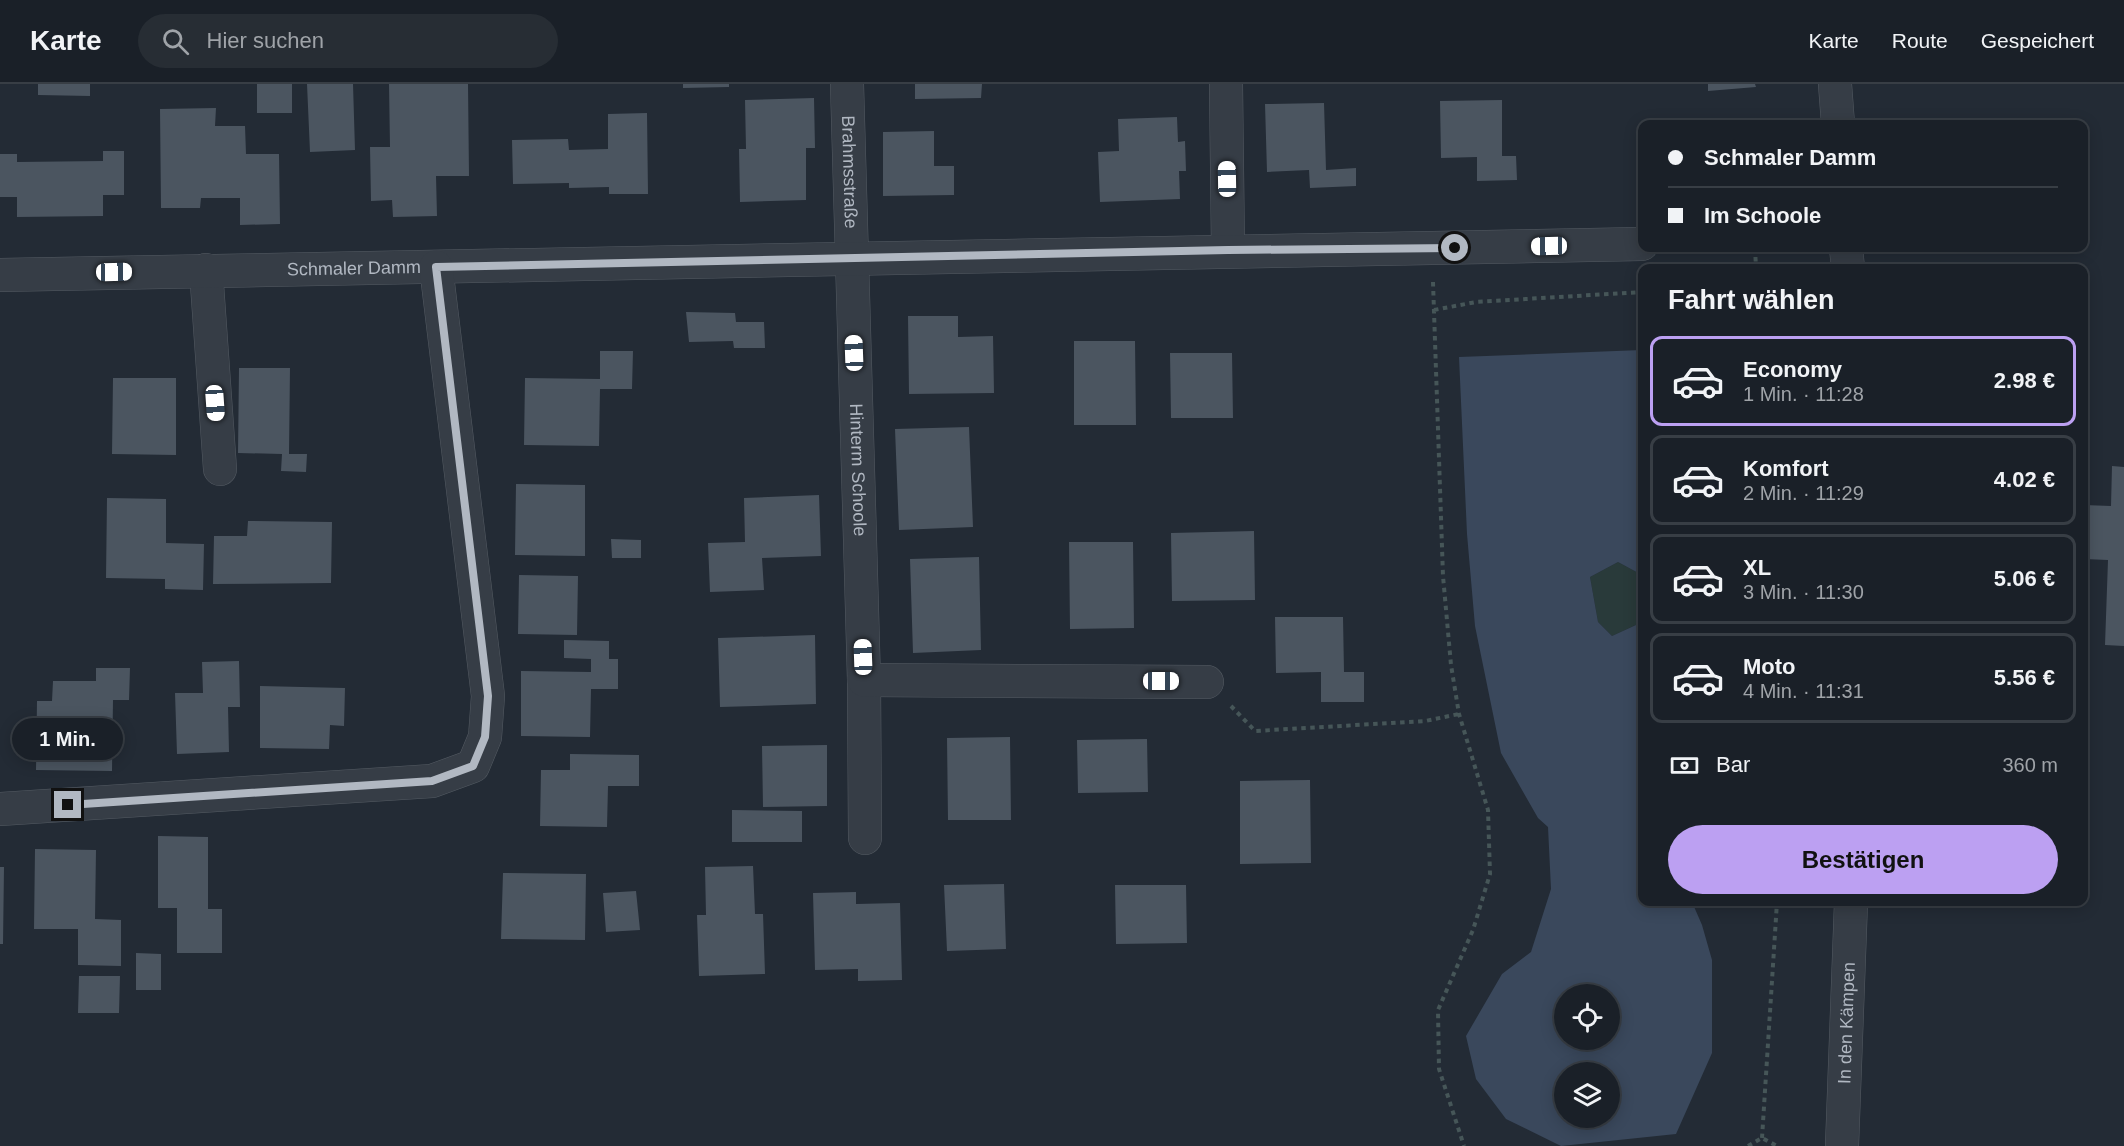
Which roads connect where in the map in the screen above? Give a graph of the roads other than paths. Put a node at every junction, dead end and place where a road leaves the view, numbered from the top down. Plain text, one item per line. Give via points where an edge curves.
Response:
1 (847, 84) edge
2 (1226, 84) edge
3 (1835, 84) edge
4 (1838, 120) edge
5 (1638, 244) edge
6 (1228, 250) junction
7 (851, 260) junction
8 (436, 267) junction
9 (206, 270) junction
10 (0, 275) edge
11 (219, 469) dead end
12 (864, 680) junction
13 (1207, 682) road end
14 (0, 809) edge
15 (865, 838) dead end
16 (1851, 906) edge
17 (1842, 1146) edge

1 - 7 street, Brahmsstraße
2 - 6 street
3 - 4 street
5 - 6 street, Schmaler Damm
6 - 7 street, Schmaler Damm
7 - 8 street, Schmaler Damm
7 - 12 street, Hinterm Schoole
8 - 9 street, Schmaler Damm
8 - 14 street via 488,696 485,737 473,766 432,781
9 - 10 street, Schmaler Damm
9 - 11 street
12 - 13 street
12 - 15 street, Hinterm Schoole
16 - 17 street, In den Kämpen

